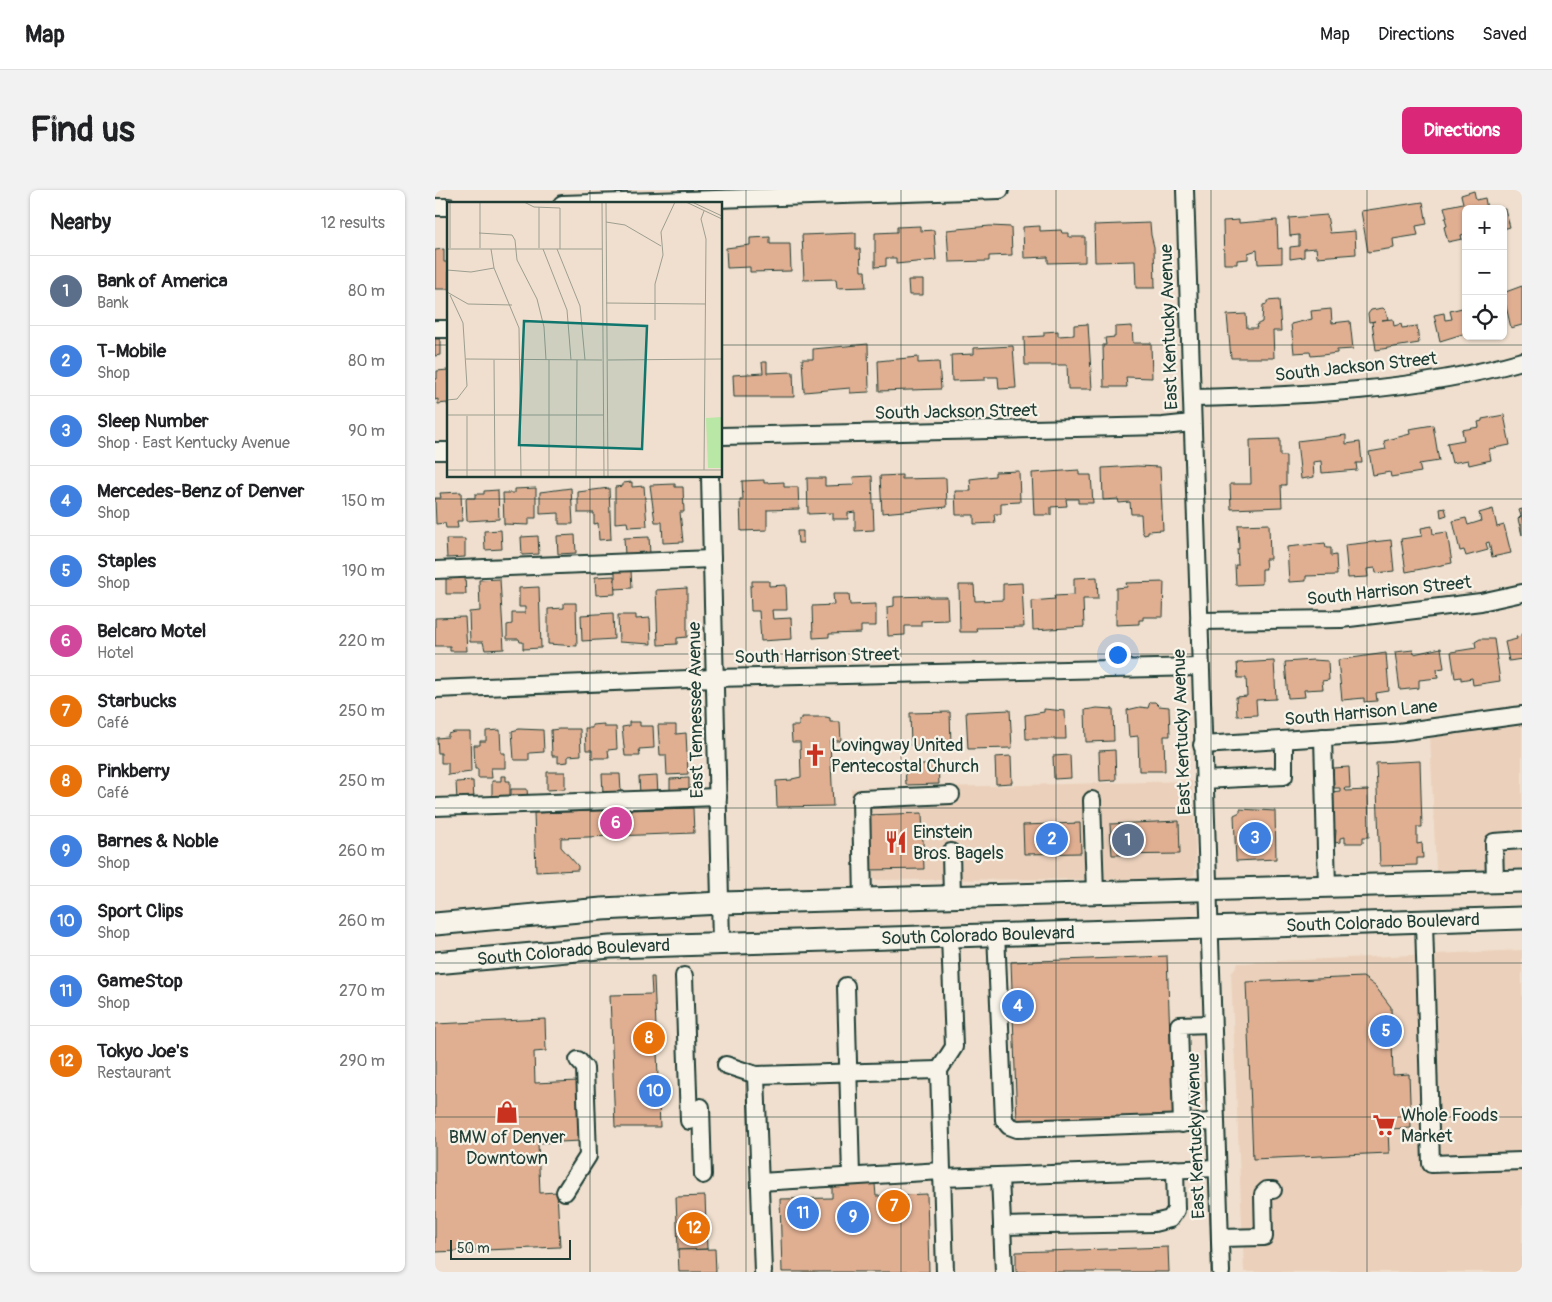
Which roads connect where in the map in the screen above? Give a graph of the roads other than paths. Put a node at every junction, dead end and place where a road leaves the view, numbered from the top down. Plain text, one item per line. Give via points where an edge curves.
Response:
1 (1000, 190) edge
2 (1185, 190) edge
3 (697, 198) edge
4 (607, 202) edge
5 (1522, 360) edge
6 (1192, 398) junction
7 (1192, 423) junction
8 (723, 436) edge
9 (710, 478) edge
10 (712, 559) junction
11 (435, 570) edge
12 (1522, 593) edge
13 (1199, 621) junction
14 (1200, 667) junction
15 (715, 678) junction
16 (435, 688) edge
17 (1522, 715) edge
18 (1323, 737) junction
19 (1284, 740) junction
20 (1202, 745) junction
21 (1204, 780) junction
22 (951, 795) dead end
23 (718, 797) junction
24 (1092, 800) dead end
25 (435, 807) edge
26 (1522, 840) edge
27 (951, 852) dead end
28 (1522, 881) edge
29 (1495, 882) junction
30 (1327, 887) junction
31 (1209, 890) junction
32 (1095, 894) junction
33 (952, 897) junction
34 (863, 900) junction
35 (721, 904) junction
36 (1522, 918) edge
37 (1424, 922) junction
38 (435, 924) edge
39 (1209, 929) junction
40 (996, 933) junction
41 (950, 935) junction
42 (721, 942) junction
43 (435, 963) edge
44 (685, 976) dead end
45 (846, 986) dead end
46 (1212, 1024) junction
47 (578, 1060) dead end
48 (726, 1065) dead end
49 (939, 1070) junction
50 (848, 1073) junction
51 (756, 1075) junction
52 (701, 1107) dead end
53 (689, 1121) dead end
54 (1216, 1122) junction
55 (1182, 1124) junction
56 (1522, 1161) edge
57 (1217, 1168) junction
58 (1175, 1169) junction
59 (942, 1174) junction
60 (703, 1175) dead end
61 (851, 1176) junction
62 (1000, 1176) junction
63 (760, 1182) junction
64 (1273, 1190) dead end
65 (565, 1192) dead end
66 (1002, 1226) junction
67 (1220, 1238) junction
68 (763, 1272) edge
69 (945, 1272) edge
70 (1004, 1272) edge
71 (1221, 1272) edge

1 - 3 street
2 - 6 street, East Kentucky Avenue
3 - 4 street
5 - 6 street, South Jackson Street via 1476,374 1303,396
6 - 7 street, East Kentucky Avenue
7 - 8 street, South Jackson Street via 1144,427
7 - 13 street, East Kentucky Avenue
9 - 10 street, East Tennessee Avenue
10 - 11 street
10 - 15 street, East Tennessee Avenue
12 - 13 street, South Harrison Street via 1481,602 1341,620
13 - 14 street, East Kentucky Avenue
14 - 15 street, South Harrison Street
14 - 20 street, East Kentucky Avenue
15 - 16 street, South Harrison Street
15 - 23 street, East Tennessee Avenue
17 - 18 street, South Harrison Lane via 1391,733
18 - 19 street, South Harrison Lane
18 - 30 street
19 - 20 street, South Harrison Lane
19 - 21 street via 1284,776
20 - 21 street, East Kentucky Avenue
21 - 31 street, East Kentucky Avenue
22 - 34 street via 861,799
23 - 25 street
23 - 35 street, East Tennessee Avenue
24 - 32 street
26 - 29 street via 1494,842
27 - 33 street
28 - 29 main road, South Colorado Boulevard
29 - 30 main road, South Colorado Boulevard
30 - 31 main road, South Colorado Boulevard
31 - 32 main road, South Colorado Boulevard
31 - 39 street, East Kentucky Avenue
32 - 33 main road, South Colorado Boulevard
33 - 34 main road, South Colorado Boulevard
34 - 35 main road, South Colorado Boulevard
35 - 38 main road, South Colorado Boulevard
35 - 42 street, East Tennessee Avenue
36 - 37 main road, South Colorado Boulevard
37 - 39 main road, South Colorado Boulevard
37 - 56 street via 1431,1164
39 - 40 main road, South Colorado Boulevard
39 - 46 street, East Kentucky Avenue
40 - 41 main road, South Colorado Boulevard
40 - 55 street via 1004,1120 1009,1126 1017,1130
41 - 42 main road, South Colorado Boulevard
41 - 49 street via 954,1046
42 - 43 main road, South Colorado Boulevard via 610,946
44 - 53 street
45 - 50 street
46 - 54 street, East Kentucky Avenue
46 - 55 street via 1179,1024
47 - 65 street via 585,1068 588,1156
48 - 51 street
49 - 50 street
49 - 59 street
50 - 51 street
50 - 61 street
51 - 63 street
52 - 60 street
54 - 55 street
54 - 57 street, East Kentucky Avenue
57 - 58 street
57 - 67 street, East Kentucky Avenue
58 - 62 street
58 - 66 street via 1175,1210 1170,1219 1155,1223
59 - 61 street
59 - 62 street
59 - 69 street
61 - 63 street
62 - 66 street
63 - 68 street
64 - 67 street via 1263,1194 1264,1237
66 - 70 street
67 - 71 street, East Kentucky Avenue

